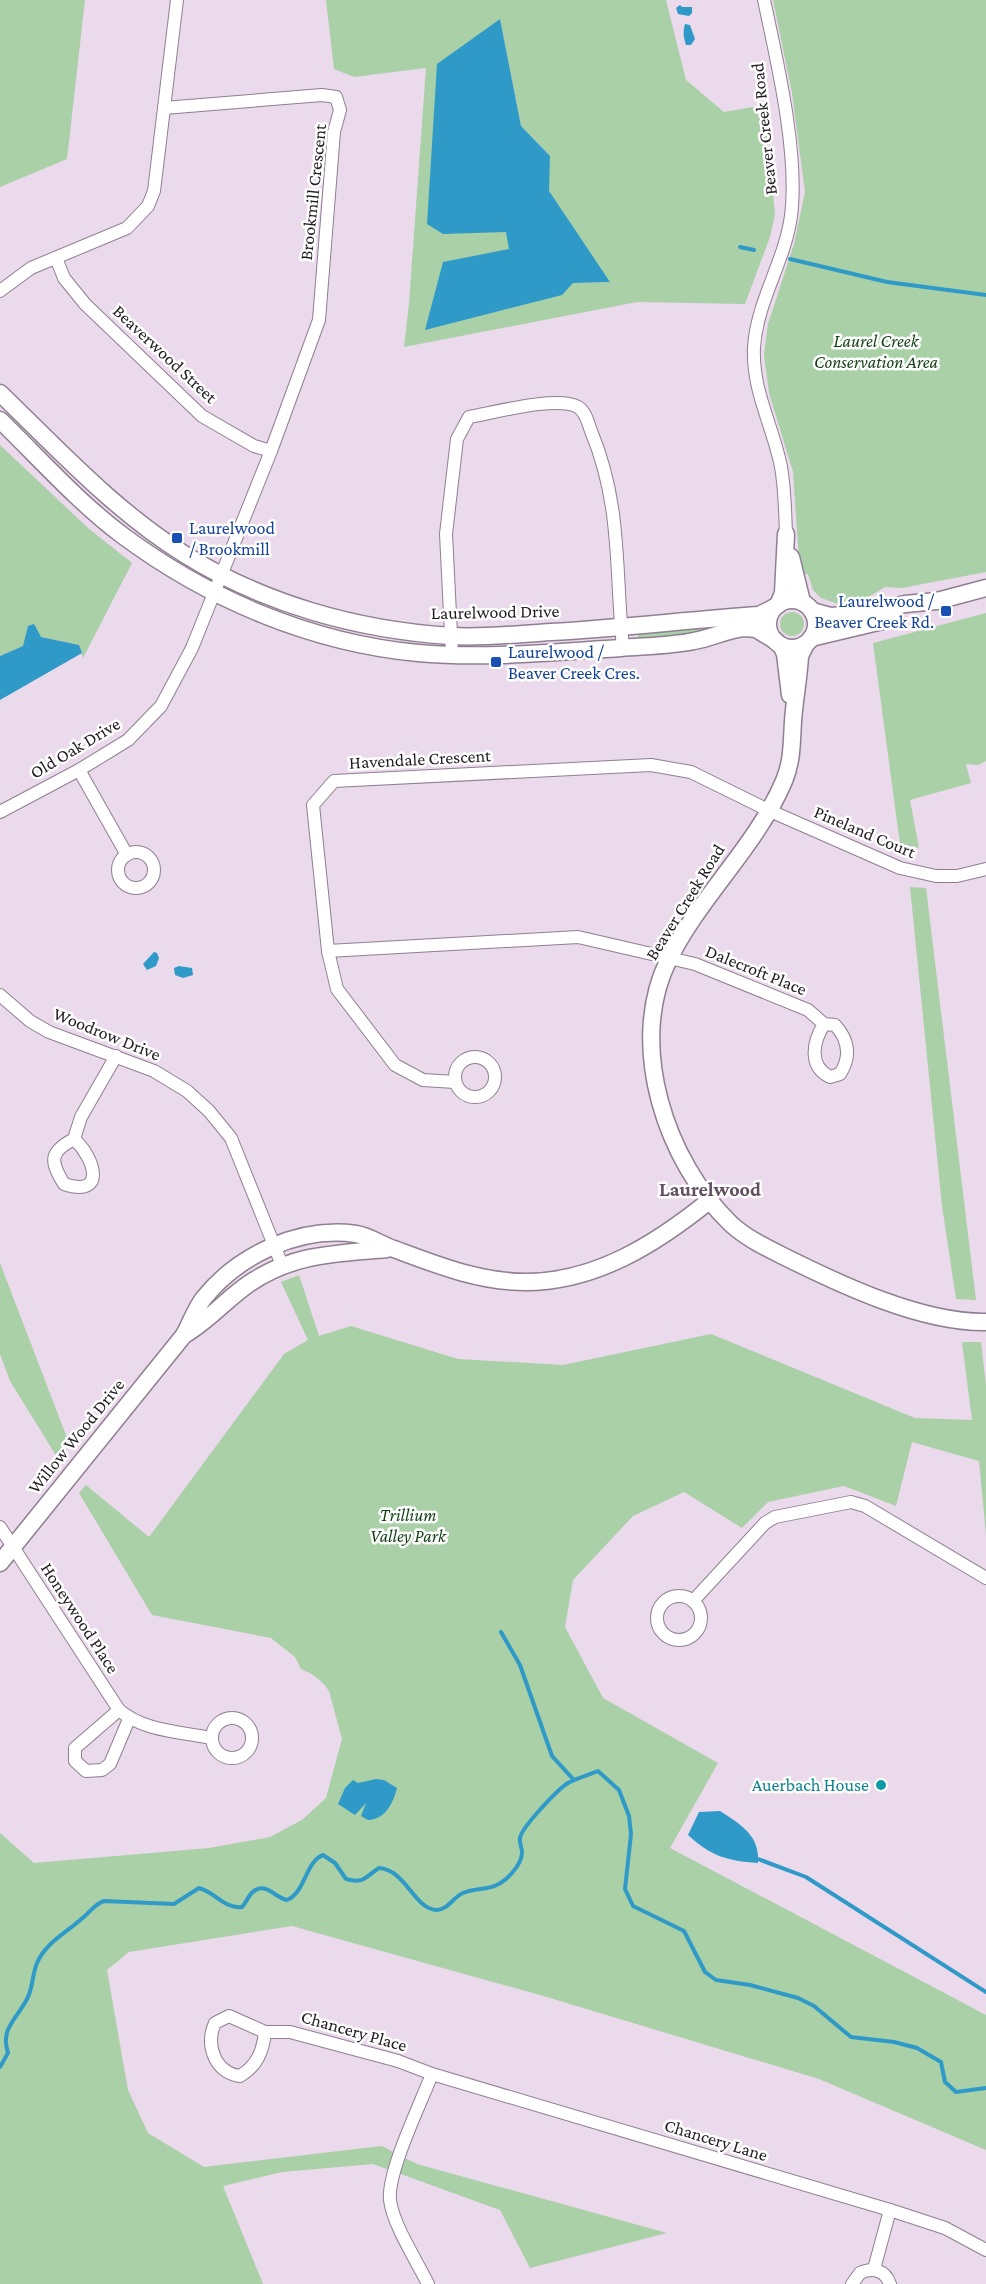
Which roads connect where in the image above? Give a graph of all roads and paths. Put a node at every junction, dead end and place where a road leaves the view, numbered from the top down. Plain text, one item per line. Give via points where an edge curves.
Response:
1 (177, 0) edge
2 (764, 0) edge
3 (164, 108) junction
4 (56, 258) junction
5 (0, 291) edge
6 (0, 393) edge
7 (0, 420) edge
8 (271, 451) junction
9 (786, 534) junction
10 (222, 575) junction
11 (986, 588) edge
12 (214, 594) junction
13 (937, 601) junction
14 (777, 606) junction
15 (807, 607) junction
16 (621, 628) junction
17 (452, 636) junction
18 (808, 641) junction
19 (778, 643) junction
20 (623, 648) junction
21 (452, 654) junction
22 (794, 711) junction
23 (80, 770) junction
24 (768, 810) junction
25 (0, 812) edge
26 (127, 855) dead end
27 (986, 869) edge
28 (328, 951) junction
29 (669, 959) junction
30 (0, 994) edge
31 (824, 1024) dead end
32 (116, 1056) junction
33 (455, 1082) dead end
34 (74, 1139) dead end
35 (709, 1201) junction
36 (275, 1245) junction
37 (391, 1248) junction
38 (282, 1265) junction
39 (986, 1322) edge
40 (184, 1335) junction
41 (0, 1527) edge
42 (12, 1545) junction
43 (0, 1563) edge
44 (986, 1578) edge
45 (693, 1601) dead end
46 (119, 1710) junction
47 (129, 1719) junction
48 (212, 1738) dead end
49 (265, 2032) junction
50 (432, 2074) junction
51 (890, 2210) junction
52 (986, 2250) edge
53 (874, 2269) junction
54 (428, 2284) edge
55 (852, 2284) edge
56 (890, 2284) edge

1 - 3 street
2 - 9 street, Beaver Creek Road via 780,77 792,200 788,233 761,311 755,365 764,413 780,461
3 - 4 street via 154,191 148,206 127,228
3 - 8 street, Brookmill Crescent via 336,97 340,110 333,132 319,320
4 - 5 street via 31,268
4 - 8 street, Beaverwood Street via 64,278 85,304 202,416 254,446
6 - 10 street, Laurelwood Drive via 111,499 184,554
7 - 12 street via 120,534
8 - 10 street, Brookmill Crescent
9 - 14 street, Beaver Creek Road via 783,593
9 - 15 street, Beaver Creek Road
10 - 12 street, Old Oak Drive
10 - 17 street, Laurelwood Drive via 317,613 381,628
11 - 13 street
12 - 21 street via 320,634 385,649
12 - 23 street, Old Oak Drive via 192,648 161,706 128,740
13 - 15 street via 849,616 830,616
13 - 18 street via 917,612
14 - 15 street via 790,600
14 - 16 street, Laurelwood Drive via 759,615
14 - 19 street via 769,628
15 - 18 street via 816,625
16 - 17 street, Laurelwood Drive
16 - 17 street via 616,516 602,457 584,412 559,403 469,417 457,439 446,534
16 - 20 street
17 - 21 street
18 - 19 street via 794,647
18 - 22 street, Beaver Creek Road via 800,656
19 - 20 street via 756,629 746,628 693,641
19 - 22 street, Beaver Creek Road via 785,654
20 - 21 street
22 - 24 street, Beaver Creek Road via 792,759
23 - 25 street, Old Oak Drive
23 - 26 street
24 - 27 street, Pineland Court via 914,872 957,876
24 - 28 street, Havendale Crescent via 691,772 651,765 334,781 313,805
24 - 29 street, Beaver Creek Road
28 - 29 street via 578,937
28 - 33 street, Havendale Crescent via 337,989 395,1065 423,1080
29 - 31 street, Dalecroft Place via 694,964 808,1010
29 - 35 street, Beaver Creek Road via 660,977 653,1020 653,1069 664,1118 684,1166
30 - 32 street, Woodrow Drive via 49,1032
32 - 34 street via 81,1117
32 - 36 street, Woodrow Drive via 187,1090 209,1111 231,1138
35 - 37 street, Willow Wood Drive via 672,1231 628,1256 566,1278 492,1280
35 - 39 street, Beaver Creek Road via 758,1244 798,1264 929,1317
36 - 37 street, Willow Wood Drive via 329,1233 358,1234
36 - 38 street, Woodrow Drive
36 - 40 street, Willow Wood Drive via 227,1274 202,1300
37 - 38 street, Willow Wood Drive via 332,1253
38 - 40 street, Willow Wood Drive via 247,1285 207,1322
40 - 42 street, Willow Wood Drive
41 - 42 street, Honeywood Place
42 - 43 street, Willow Wood Drive
42 - 46 street, Honeywood Place
44 - 45 street via 865,1506 851,1502 775,1517 765,1523
46 - 47 street, Honeywood Place
46 - 47 street via 75,1748 75,1761 86,1771 102,1770 110,1764
47 - 48 street, Honeywood Place
49 - 49 street, Chancery Place via 229,2016 215,2023 210,2034 220,2067 230,2075 240,2076 255,2066
49 - 50 street, Chancery Place via 290,2031
50 - 51 street, Chancery Lane
50 - 54 street via 392,2181 390,2200
51 - 52 street, Chancery Lane via 945,2228
51 - 53 street
53 - 55 street via 860,2273
53 - 56 street via 884,2274

